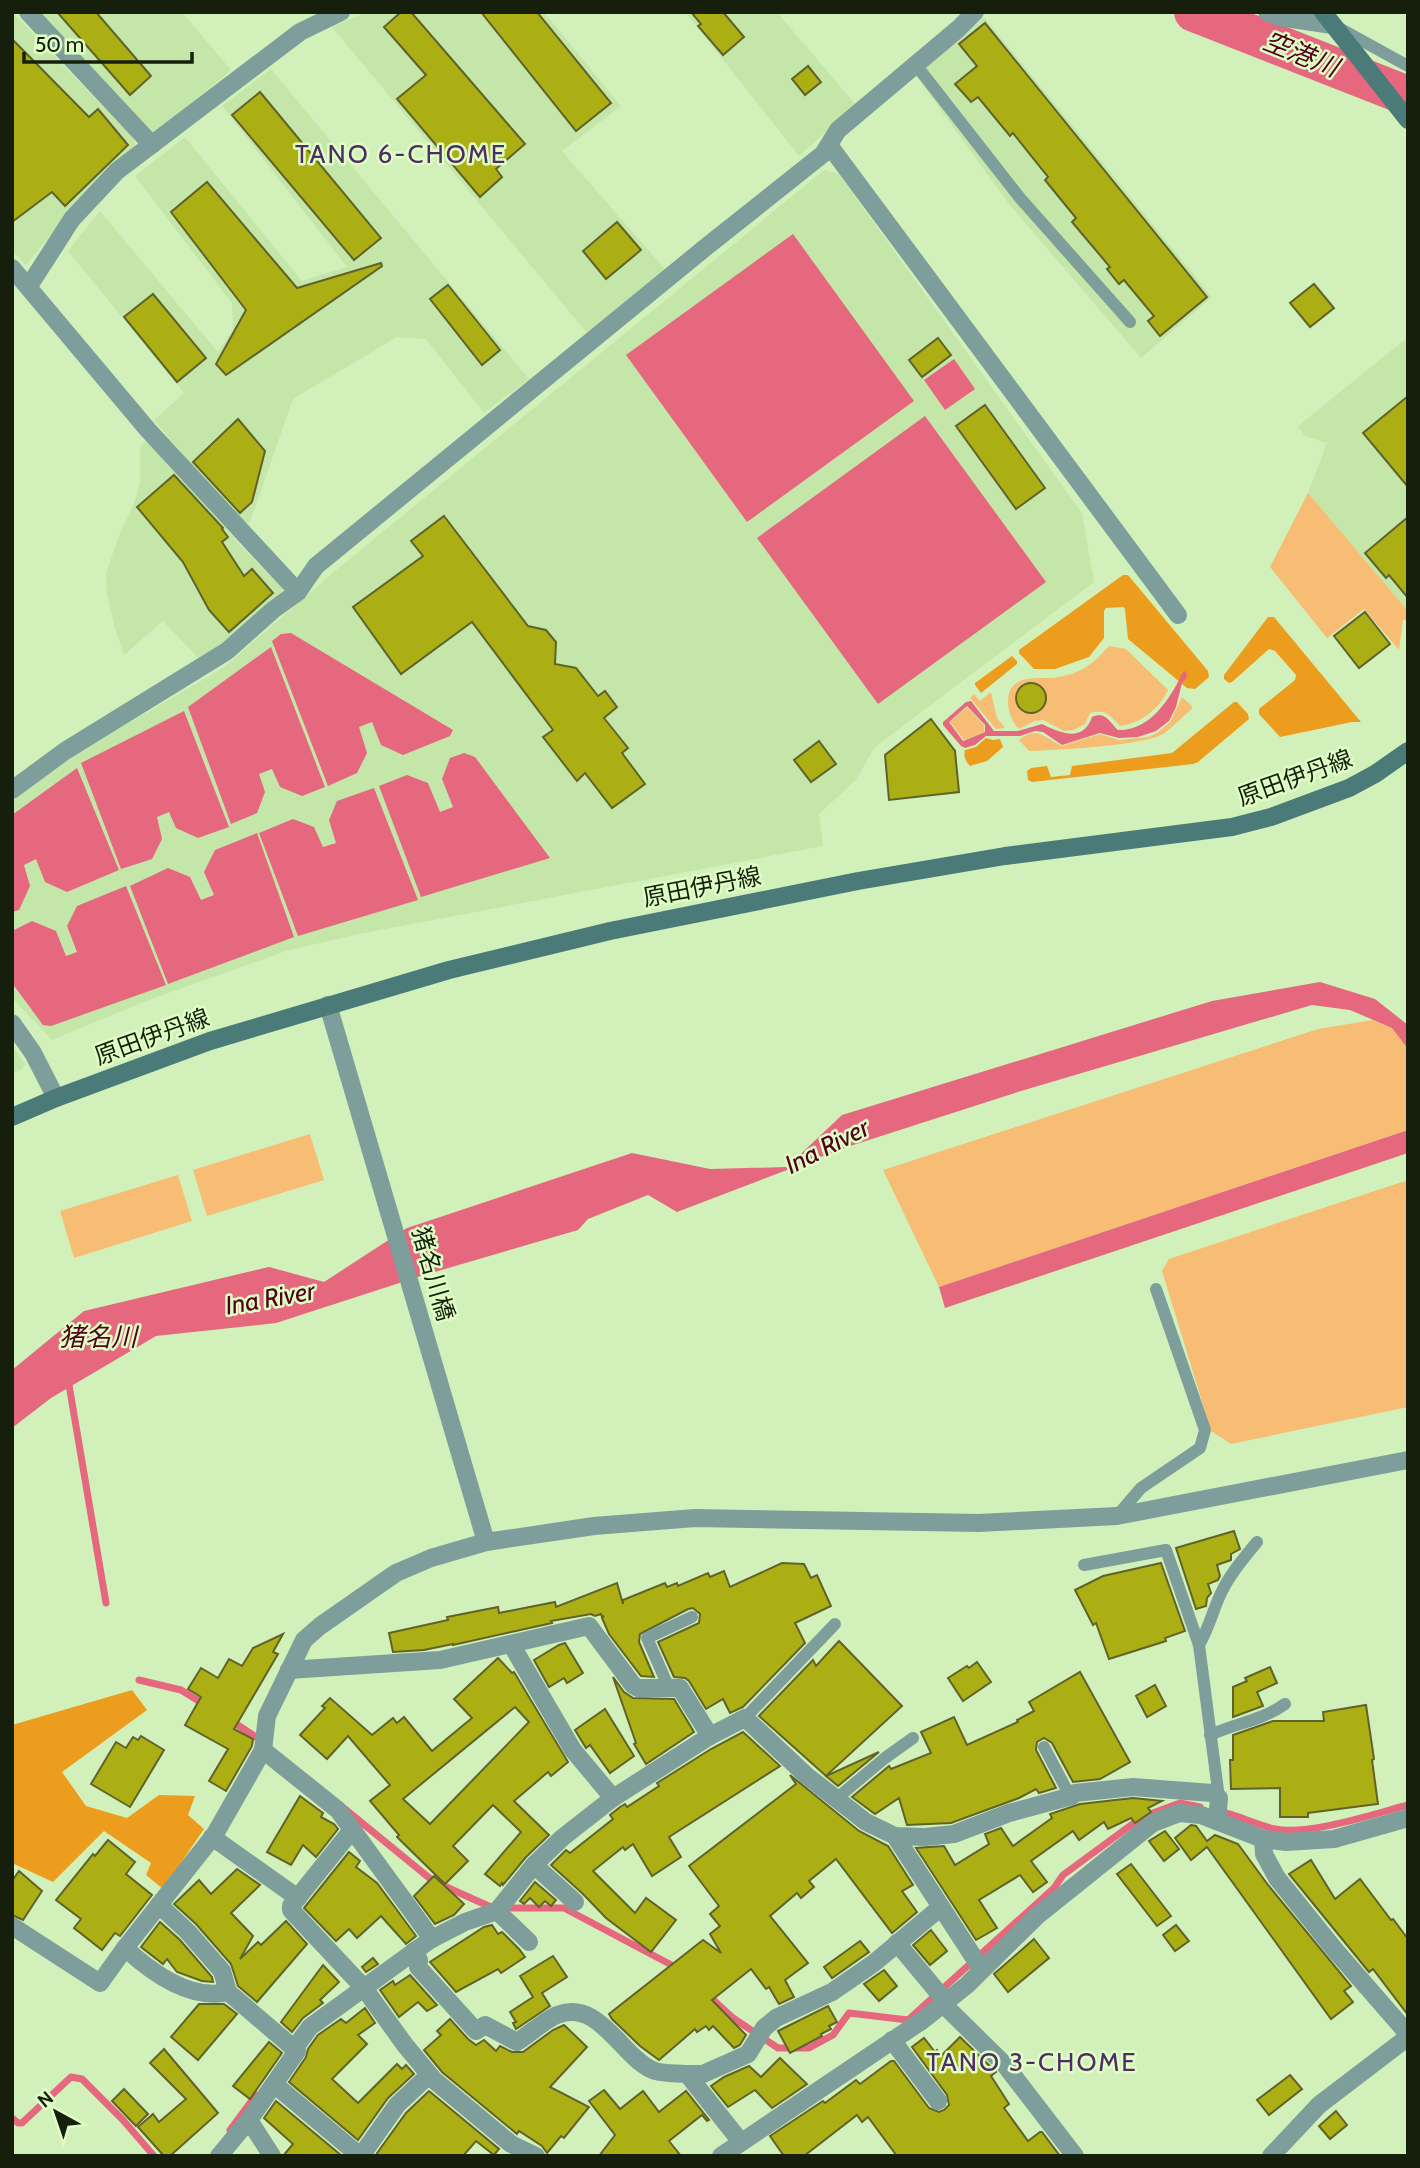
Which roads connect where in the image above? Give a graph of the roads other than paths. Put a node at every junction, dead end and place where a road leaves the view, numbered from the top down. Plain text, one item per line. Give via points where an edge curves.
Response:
1 (28, 12) edge
2 (341, 12) edge
3 (975, 12) edge
4 (1267, 12) edge
5 (1327, 18) edge
6 (916, 65) junction
7 (1408, 66) edge
8 (1408, 120) edge
9 (152, 145) junction
10 (829, 145) junction
11 (1021, 175) dead end
12 (1010, 184) junction
13 (1094, 261) dead end
14 (12, 268) edge
15 (1083, 270) junction
16 (29, 286) junction
17 (1130, 322) dead end
18 (298, 592) junction
19 (1178, 615) dead end
20 (1408, 751) edge
21 (12, 790) edge
22 (328, 1005) junction
23 (12, 1023) edge
24 (56, 1098) junction
25 (12, 1117) edge
26 (1156, 1289) dead end
27 (1408, 1460) edge
28 (1117, 1516) junction
29 (486, 1542) junction
30 (1257, 1542) dead end
31 (1084, 1565) dead end
32 (692, 1617) dead end
33 (835, 1624) dead end
34 (511, 1644) junction
35 (1199, 1645) junction
36 (289, 1670) junction
37 (668, 1688) junction
38 (1285, 1704) dead end
39 (745, 1718) junction
40 (1210, 1735) junction
41 (710, 1736) junction
42 (913, 1738) dead end
43 (1044, 1747) dead end
44 (263, 1750) junction
45 (1070, 1796) junction
46 (1219, 1797) junction
47 (613, 1798) junction
48 (836, 1799) junction
49 (1408, 1818) edge
50 (1217, 1821) junction
51 (352, 1829) junction
52 (895, 1836) junction
53 (212, 1837) junction
54 (1263, 1839) junction
55 (534, 1865) junction
56 (298, 1898) junction
57 (575, 1902) dead end
58 (159, 1905) junction
59 (941, 1908) junction
60 (497, 1912) junction
61 (12, 1926) edge
62 (432, 1938) junction
63 (529, 1942) dead end
64 (897, 1943) junction
65 (125, 1948) junction
66 (414, 1951) junction
67 (982, 1970) junction
68 (364, 1988) junction
69 (228, 1992) junction
70 (945, 2003) junction
71 (1408, 2035) edge
72 (892, 2040) junction
73 (294, 2049) junction
74 (687, 2074) junction
75 (429, 2075) junction
76 (274, 2084) junction
77 (938, 2101) dead end
78 (249, 2120) junction
79 (741, 2142) junction
80 (219, 2156) edge
81 (272, 2156) edge
82 (361, 2156) edge
83 (536, 2156) edge
84 (721, 2156) edge
85 (1075, 2156) edge
86 (1271, 2156) edge

1 - 9 street
2 - 9 street via 300,32
3 - 6 street
4 - 5 street via 1279,17
5 - 7 lane
5 - 8 street
6 - 10 street via 838,130
6 - 12 lane
9 - 16 street via 117,171 72,219
10 - 18 street via 316,566
10 - 19 street
11 - 12 lane
12 - 15 lane
13 - 15 lane
14 - 16 street
15 - 17 lane
16 - 18 street via 148,430
18 - 21 street via 227,651 65,751
20 - 22 street, 原田伊丹線 via 1349,788 1232,827 1005,856 858,881 610,931
22 - 24 street, 原田伊丹線 via 209,1041
22 - 29 street, 猪名川橋
23 - 24 street
24 - 25 street, 原田伊丹線
26 - 28 lane via 1205,1430 1200,1448 1141,1488
27 - 28 street
28 - 29 street via 979,1523 695,1518
29 - 36 street via 396,1573 304,1640
30 - 35 lane via 1221,1593
31 - 35 lane via 1166,1550
32 - 37 lane via 648,1638
33 - 39 lane
34 - 36 street via 440,1660
34 - 37 street via 589,1626 633,1685
34 - 47 street via 573,1750
35 - 40 lane
36 - 44 street via 267,1716
37 - 41 street via 680,1688
38 - 40 lane via 1270,1715
39 - 41 street
39 - 48 street
40 - 46 lane
41 - 47 street
42 - 48 lane
43 - 45 lane
44 - 51 street via 338,1811
44 - 53 street
45 - 46 street via 1133,1787
45 - 52 street via 954,1834
46 - 50 street
47 - 55 street
48 - 52 street via 866,1822
49 - 54 street via 1334,1839
50 - 54 street
50 - 67 street via 1179,1814 1153,1823 1037,1916
51 - 56 street
51 - 62 street
52 - 59 street
53 - 56 street
53 - 58 street
54 - 71 street via 1264,1854 1277,1878
55 - 57 street
55 - 60 street
56 - 68 street via 291,1910
58 - 65 street
58 - 69 street via 222,1971
59 - 64 street
59 - 67 street
60 - 62 street
60 - 63 street
61 - 65 street via 100,1983
62 - 66 street
64 - 70 street
64 - 74 street via 832,1992 776,2018 748,2054 703,2074
65 - 69 street via 146,1968 174,1984 196,1991
66 - 68 street
66 - 74 street via 418,1966 476,2031 485,2025 517,2042 557,2015 574,2012 605,2026 635,2059 656,2071
67 - 70 street
68 - 73 street via 310,2027
68 - 75 street
69 - 73 street
70 - 72 street
70 - 85 street via 1005,2066
71 - 86 street via 1319,2105
72 - 77 street
72 - 79 street
73 - 76 street via 297,2051
74 - 79 street
75 - 82 street via 397,2105
75 - 83 street via 510,2144
76 - 78 street
76 - 82 street
78 - 80 street
78 - 81 street
79 - 84 street

